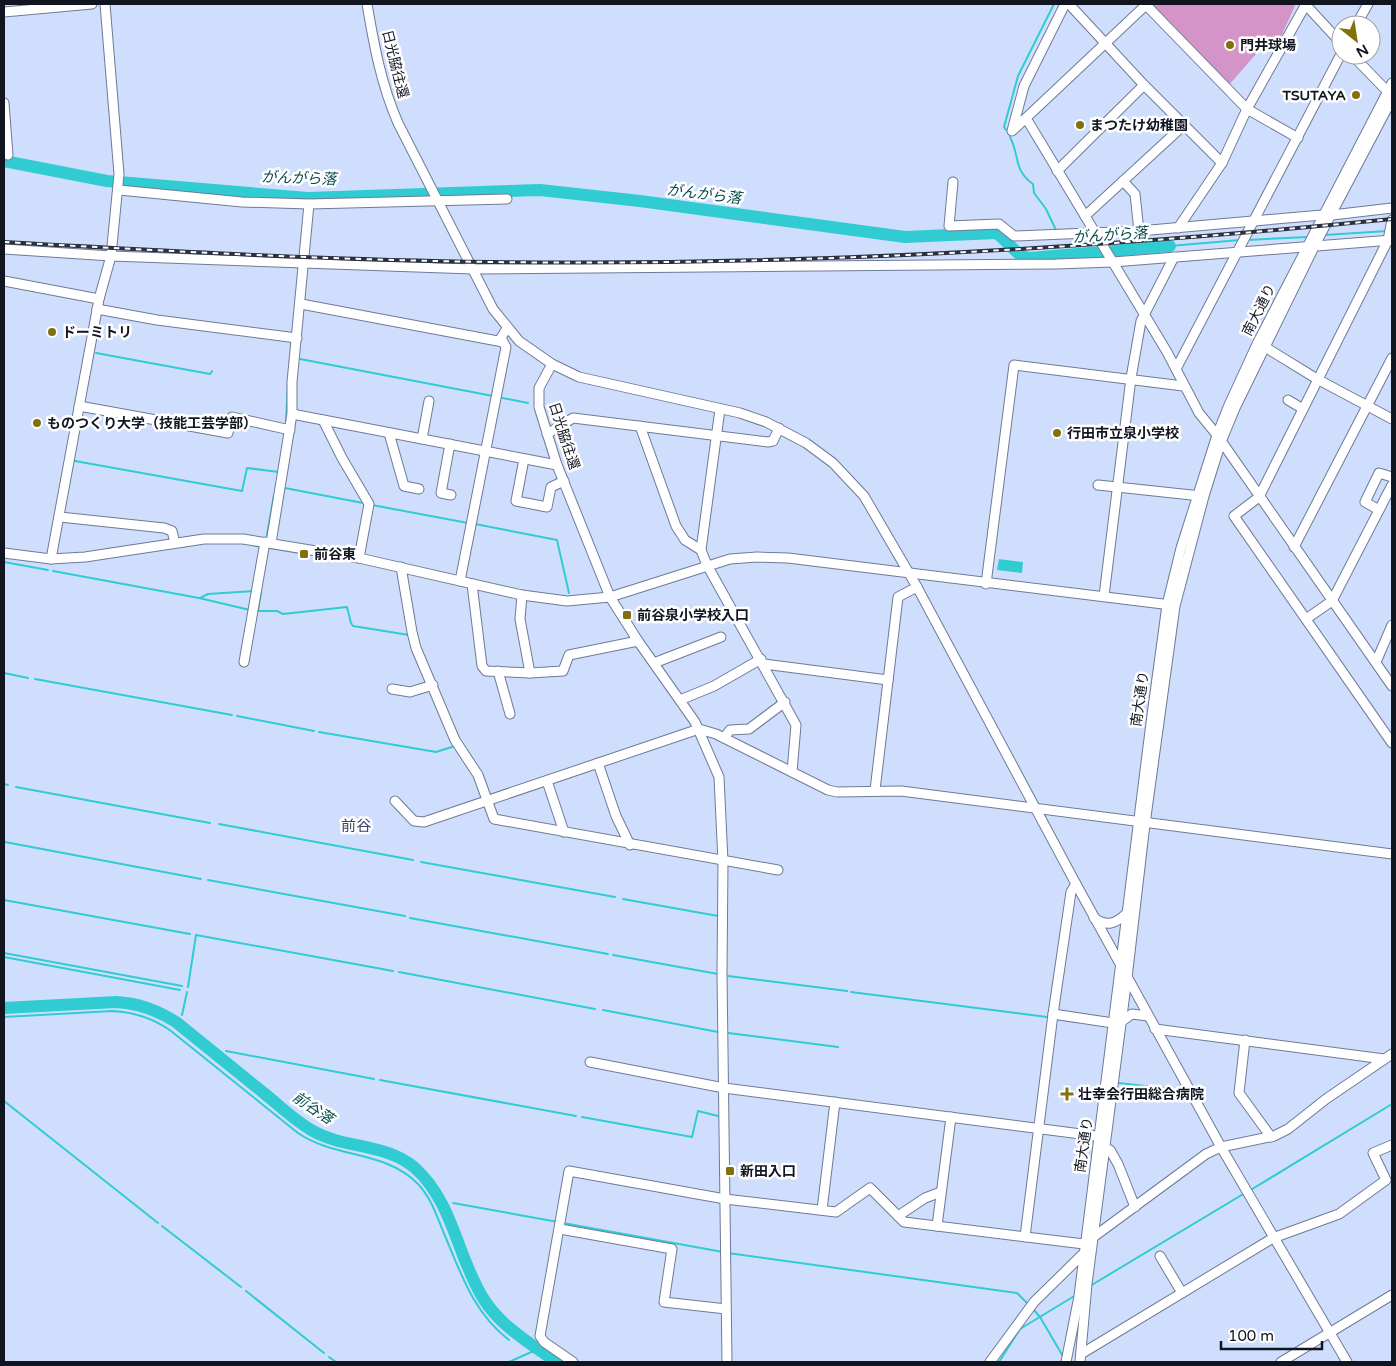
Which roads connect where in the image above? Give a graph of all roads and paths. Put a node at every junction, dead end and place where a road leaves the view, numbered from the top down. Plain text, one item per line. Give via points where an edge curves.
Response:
1 (92, 4) edge
2 (105, 4) edge
3 (367, 4) edge
4 (1065, 4) edge
5 (1069, 4) edge
6 (1146, 4) edge
7 (1305, 4) edge
8 (1368, 4) edge
9 (4, 12) edge
10 (1362, 15) edge
11 (1331, 32) edge
12 (1106, 42) junction
13 (1335, 65) edge
14 (1363, 65) edge
15 (1144, 85) junction
16 (1391, 92) edge
17 (4, 103) edge
18 (1247, 109) junction
19 (1026, 118) junction
20 (1184, 125) junction
21 (1298, 138) junction
22 (8, 155) dead end
23 (1222, 163) junction
24 (1057, 171) junction
25 (1123, 181) junction
26 (953, 182) dead end
27 (119, 188) junction
28 (507, 199) dead end
29 (436, 201) junction
30 (309, 204) junction
31 (1392, 208) edge
32 (1322, 215) junction
33 (1332, 215) junction
34 (1085, 216) junction
35 (1392, 220) edge
36 (1255, 222) junction
37 (1178, 228) junction
38 (1139, 231) junction
39 (1094, 232) junction
40 (1315, 239) junction
41 (1390, 240) edge
42 (4, 248) edge
43 (1238, 252) junction
44 (111, 256) junction
45 (1174, 257) junction
46 (1113, 262) junction
47 (303, 264) junction
48 (472, 269) junction
49 (4, 281) edge
50 (99, 299) junction
51 (301, 304) junction
52 (97, 309) junction
53 (1144, 315) junction
54 (507, 328) junction
55 (297, 338) junction
56 (503, 342) junction
57 (1261, 344) junction
58 (1392, 358) edge
59 (552, 364) junction
60 (1176, 369) junction
61 (1131, 378) junction
62 (1317, 379) junction
63 (1183, 386) junction
64 (1288, 400) dead end
65 (429, 401) dead end
66 (80, 406) junction
67 (1368, 406) junction
68 (720, 409) junction
69 (1303, 409) junction
70 (292, 414) junction
71 (1392, 419) edge
72 (323, 420) junction
73 (640, 426) junction
74 (779, 428) junction
75 (290, 430) junction
76 (389, 432) junction
77 (547, 434) junction
78 (716, 436) junction
79 (1219, 438) junction
80 (422, 439) junction
81 (450, 444) junction
82 (485, 451) junction
83 (524, 458) junction
84 (557, 465) junction
85 (1392, 477) edge
86 (564, 482) junction
87 (1098, 485) dead end
88 (1392, 485) edge
89 (1119, 487) junction
90 (419, 489) dead end
91 (451, 495) dead end
92 (1200, 496) junction
93 (1259, 497) junction
94 (1389, 498) edge
95 (1379, 510) junction
96 (60, 517) junction
97 (268, 542) junction
98 (174, 543) junction
99 (1294, 547) junction
100 (701, 550) junction
101 (4, 553) edge
102 (359, 558) junction
103 (51, 559) junction
104 (707, 565) junction
105 (401, 567) junction
106 (908, 573) junction
107 (460, 581) junction
108 (472, 584) junction
109 (986, 584) junction
110 (917, 588) junction
111 (522, 596) junction
112 (1104, 596) junction
113 (610, 597) junction
114 (1332, 601) junction
115 (1171, 605) junction
116 (1306, 619) junction
117 (1392, 625) edge
118 (721, 637) dead end
119 (638, 641) junction
120 (762, 661) junction
121 (244, 662) dead end
122 (1376, 662) junction
123 (654, 664) junction
124 (498, 672) junction
125 (530, 673) junction
126 (888, 680) junction
127 (433, 685) junction
128 (1392, 686) edge
129 (392, 689) dead end
130 (680, 700) junction
131 (785, 702) junction
132 (510, 714) dead end
133 (699, 729) junction
134 (724, 738) junction
135 (1391, 739) edge
136 (598, 763) junction
137 (792, 772) junction
138 (547, 780) junction
139 (875, 790) junction
140 (395, 801) dead end
141 (487, 801) junction
142 (1035, 809) junction
143 (1141, 823) junction
144 (564, 832) junction
145 (630, 845) junction
146 (1392, 854) edge
147 (723, 862) junction
148 (778, 870) dead end
149 (1076, 884) junction
150 (1126, 914) junction
151 (1094, 918) junction
152 (1120, 965) junction
153 (1127, 978) junction
154 (1053, 1014) junction
155 (1148, 1016) junction
156 (1117, 1022) junction
157 (1155, 1028) junction
158 (1245, 1040) junction
159 (1392, 1054) edge
160 (1384, 1059) junction
161 (590, 1062) dead end
162 (724, 1088) junction
163 (835, 1102) junction
164 (951, 1117) junction
165 (1038, 1128) junction
166 (1103, 1137) junction
167 (1271, 1137) junction
168 (1392, 1145) edge
169 (1220, 1147) junction
170 (1104, 1148) junction
171 (1389, 1183) edge
172 (941, 1192) junction
173 (725, 1199) junction
174 (1135, 1207) junction
175 (822, 1210) junction
176 (898, 1216) junction
177 (560, 1224) junction
178 (937, 1226) junction
179 (1025, 1237) junction
180 (1274, 1238) junction
181 (1092, 1239) junction
182 (1084, 1248) junction
183 (1160, 1256) dead end
184 (1082, 1290) junction
185 (1182, 1292) junction
186 (1392, 1295) edge
187 (726, 1309) junction
188 (1330, 1333) junction
189 (1081, 1358) edge
190 (573, 1362) edge
191 (727, 1362) edge
192 (990, 1362) edge
193 (1066, 1362) edge
194 (1281, 1362) edge
195 (1347, 1362) edge

1 - 9 street
2 - 27 street
3 - 29 street, 日光脇往還 via 387,98
4 - 19 street via 1024,86 1012,130
5 - 12 street
6 - 12 street
6 - 18 street
7 - 11 street
7 - 18 street
8 - 10 street
12 - 15 street
12 - 19 street
13 - 21 street
14 - 16 street
15 - 20 street
15 - 24 street
16 - 32 street, 南大通り
16 - 33 street, 南大通り
17 - 22 street
18 - 21 street
18 - 23 street
19 - 24 street
20 - 23 street
20 - 25 street
21 - 36 street
23 - 37 street
24 - 34 street
25 - 34 street
25 - 38 street via 1135,194
26 - 39 street via 949,226 999,224 1014,236
27 - 30 street via 242,202
27 - 44 street
28 - 29 street
29 - 30 street
29 - 48 street
30 - 47 street
31 - 33 street
32 - 36 street
32 - 40 street, 南大通り
33 - 40 street, 南大通り
34 - 39 street
35 - 41 street
36 - 37 street
36 - 43 street
37 - 38 street
38 - 39 street
39 - 46 street
40 - 41 street
40 - 43 street
40 - 57 street, 南大通り
41 - 62 street
42 - 44 street
43 - 45 street
43 - 60 street
44 - 47 street
44 - 50 street
45 - 46 street
45 - 53 street
46 - 48 street
46 - 53 street
47 - 48 street
47 - 51 street
48 - 54 street
49 - 50 street
50 - 52 street
51 - 55 street
51 - 56 street
52 - 55 street
52 - 66 street
53 - 60 street
53 - 61 street
54 - 56 street via 501,338
54 - 59 street via 531,351
55 - 70 street
56 - 82 street via 506,347
57 - 62 street
57 - 79 street, 南大通り
58 - 67 street
59 - 68 street via 602,384
59 - 77 street, 日光脇往還 via 539,388 538,398
60 - 63 street
61 - 63 street
61 - 89 street
61 - 109 street via 1014,365
62 - 67 street
62 - 69 street
63 - 79 street
64 - 69 street
65 - 80 street
66 - 75 street via 228,433 232,418
66 - 96 street
67 - 71 street
67 - 99 street
68 - 74 street
68 - 78 street
69 - 93 street
70 - 72 street
70 - 75 street
72 - 76 street
72 - 102 street via 369,504
73 - 77 street via 573,418
73 - 78 street
73 - 100 street via 676,526 685,540
74 - 78 street via 773,441 768,442
74 - 106 street via 820,453 851,481 864,496
75 - 97 street
76 - 80 street
76 - 90 street via 404,486
77 - 84 street, 日光脇往還
78 - 100 street
79 - 92 street, 南大通り
79 - 93 street
80 - 81 street
81 - 82 street
81 - 91 street via 440,493
82 - 83 street
82 - 107 street
83 - 84 street
83 - 86 street via 516,501 547,507 551,487
84 - 86 street, 日光脇往還
85 - 95 street via 1378,473 1365,502
86 - 113 street, 日光脇往還
87 - 89 street
88 - 94 street
89 - 92 street
89 - 112 street
92 - 115 street, 南大通り
93 - 99 street
93 - 116 street via 1234,516
94 - 95 street
95 - 114 street
96 - 98 street via 164,528 172,532
96 - 103 street
97 - 98 street via 225,538
97 - 102 street
97 - 121 street
98 - 103 street via 86,557
99 - 114 street
100 - 104 street
101 - 103 street
102 - 105 street
104 - 106 street via 730,559 780,557
104 - 113 street
104 - 120 street
105 - 107 street
105 - 127 street via 412,632
106 - 109 street
106 - 110 street
107 - 108 street
108 - 111 street
108 - 124 street via 482,666 486,671
109 - 112 street
110 - 126 street via 898,597
110 - 142 street
111 - 113 street via 567,600
111 - 125 street via 520,619
112 - 115 street
113 - 119 street, 日光脇往還
114 - 116 street
114 - 122 street
115 - 143 street, 南大通り
116 - 135 street
117 - 122 street
118 - 123 street
119 - 123 street, 日光脇往還
119 - 125 street via 569,656 563,671
120 - 126 street
120 - 130 street
120 - 131 street
122 - 128 street
123 - 130 street, 日光脇往還
124 - 125 street
124 - 132 street
126 - 139 street
127 - 129 street via 410,692
127 - 141 street via 455,740 478,775
130 - 133 street, 日光脇往還
131 - 134 street via 749,729 730,730
131 - 137 street via 796,724
133 - 134 street
133 - 136 street
133 - 147 street, 日光脇往還 via 719,777
134 - 137 street
136 - 138 street
136 - 145 street
137 - 139 street via 837,792
138 - 141 street
138 - 144 street
139 - 142 street
140 - 141 street via 414,821 424,822
141 - 144 street via 494,820
142 - 143 street
142 - 149 street
143 - 146 street
143 - 150 street, 南大通り
143 - 153 street, 南大通り
144 - 145 street
145 - 147 street
147 - 148 street
147 - 162 street, 日光脇往還
149 - 151 street
149 - 154 street via 1071,892
150 - 151 street via 1107,924
150 - 152 street, 南大通り
151 - 152 street
152 - 153 street
152 - 156 street, 南大通り
153 - 155 street
153 - 156 street, 南大通り
154 - 156 street
154 - 165 street
155 - 156 street via 1132,1014
155 - 157 street
156 - 166 street, 南大通り
157 - 158 street
157 - 169 street
158 - 160 street
158 - 167 street via 1239,1093
159 - 160 street
160 - 167 street via 1288,1129
161 - 162 street
162 - 163 street
162 - 173 street, 日光脇往還
163 - 164 street
163 - 175 street
164 - 165 street
164 - 172 street
165 - 166 street
165 - 179 street
166 - 170 street, 南大通り
166 - 182 street, 南大通り
167 - 169 street
168 - 171 street via 1373,1153
169 - 174 street
169 - 180 street
170 - 174 street via 1110,1150 1118,1164
170 - 181 street, 南大通り
171 - 180 street via 1339,1214
172 - 176 street via 925,1198
172 - 178 street
173 - 175 street
173 - 177 street via 569,1171
173 - 187 street, 日光脇往還
174 - 181 street
175 - 176 street via 836,1212 870,1188
176 - 178 street via 904,1222
177 - 187 street via 672,1249 664,1302
177 - 190 street via 540,1336
178 - 179 street
179 - 182 street
180 - 185 street
180 - 188 street
181 - 182 street
181 - 184 street, 南大通り
182 - 184 street, 南大通り
182 - 192 street via 1031,1307
183 - 185 street
184 - 189 street, 南大通り
184 - 193 street, 南大通り
185 - 189 street
186 - 188 street
187 - 191 street, 日光脇往還
188 - 194 street
188 - 195 street

